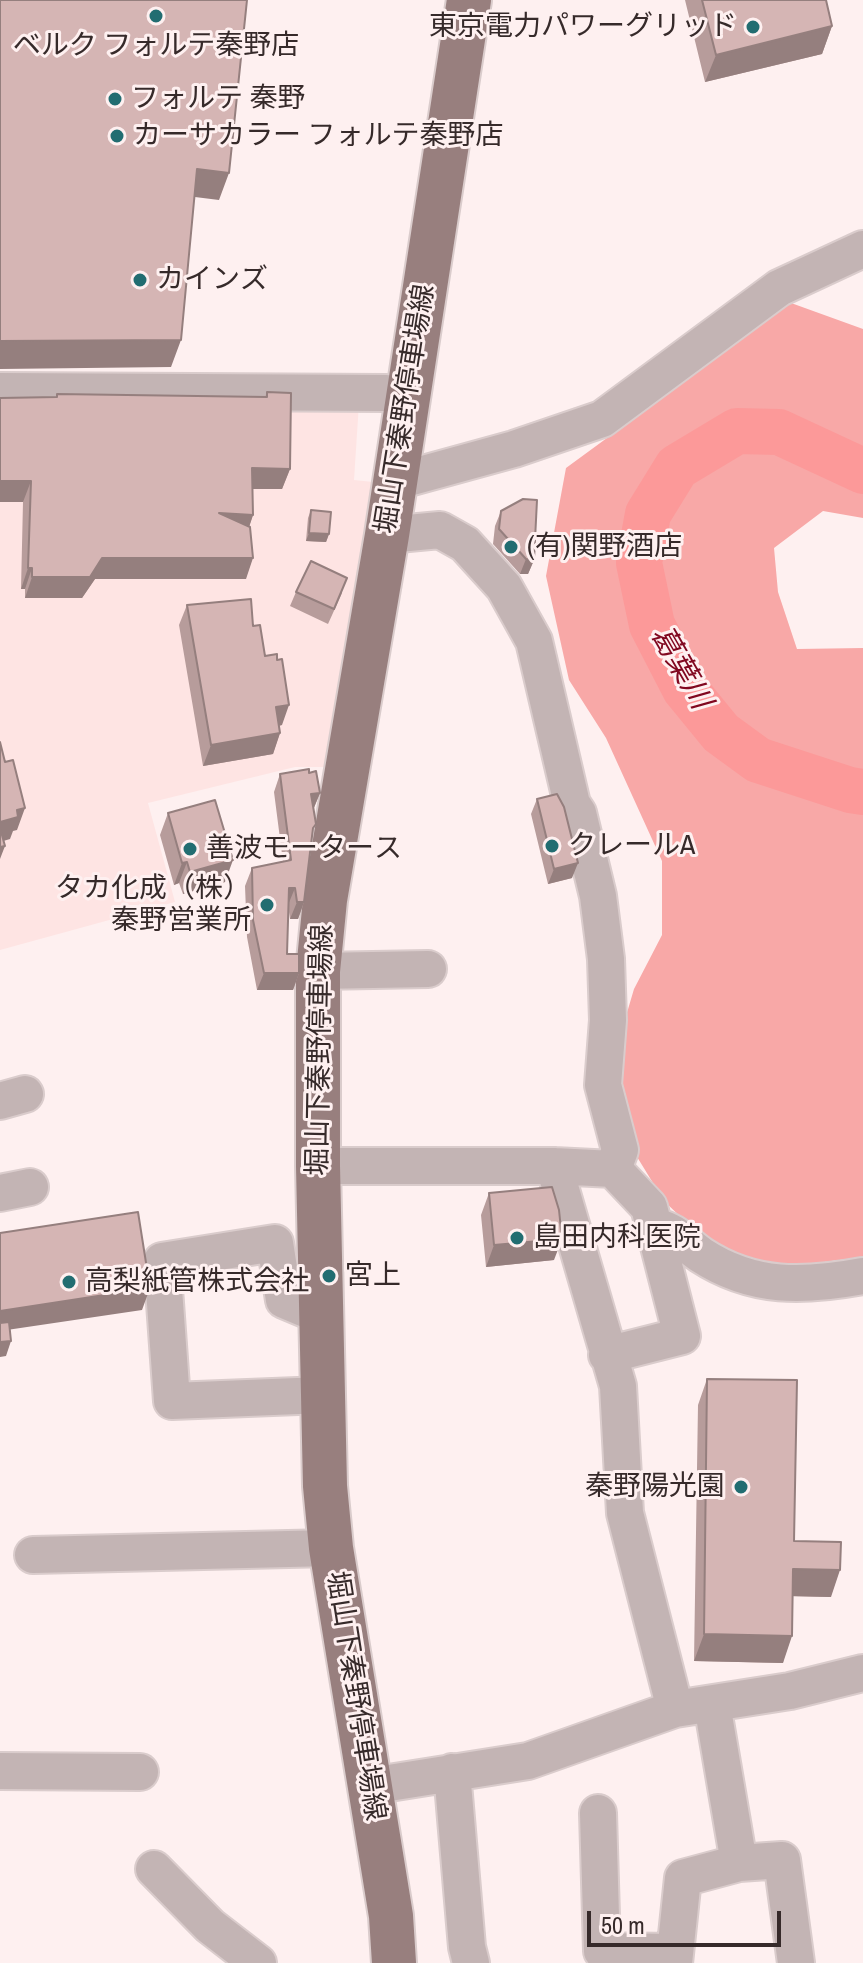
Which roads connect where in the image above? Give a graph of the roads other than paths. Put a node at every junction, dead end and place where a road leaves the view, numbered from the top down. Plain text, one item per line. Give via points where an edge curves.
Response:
1 (469, 0) edge
2 (863, 249) edge
3 (0, 391) edge
4 (408, 396) junction
5 (394, 482) junction
6 (387, 535) junction
7 (428, 969) dead end
8 (318, 971) junction
9 (318, 1166) junction
10 (554, 1166) junction
11 (613, 1169) junction
12 (654, 1226) junction
13 (863, 1276) edge
14 (322, 1316) junction
15 (607, 1355) junction
16 (323, 1395) junction
17 (331, 1548) junction
18 (33, 1555) dead end
19 (863, 1673) edge
20 (712, 1704) junction
21 (675, 1709) junction
22 (0, 1771) edge
23 (140, 1772) dead end
24 (452, 1772) junction
25 (370, 1786) junction
26 (598, 1813) dead end
27 (739, 1863) junction
28 (154, 1869) dead end
29 (673, 1958) edge
30 (258, 1963) edge
31 (394, 1963) edge
32 (471, 1963) edge
33 (796, 1963) edge

1 - 4 main road, 堀山下秦野停車場線
2 - 5 street via 779,288 602,419
3 - 4 street
4 - 5 main road, 堀山下秦野停車場線
5 - 6 main road, 堀山下秦野停車場線
6 - 8 main road, 堀山下秦野停車場線 via 325,900
6 - 11 street via 440,530 465,544 504,587 534,641 598,896 608,1020 603,1085 620,1150
7 - 8 street
8 - 9 main road, 堀山下秦野停車場線
9 - 10 street
9 - 14 main road, 堀山下秦野停車場線
10 - 11 street
10 - 15 street
11 - 12 street via 649,1207
12 - 13 street via 672,1231 701,1255 738,1274 780,1284
12 - 15 street via 682,1336
14 - 16 main road, 堀山下秦野停車場線
14 - 16 street via 284,1300 275,1243 162,1261 172,1401
15 - 21 street via 618,1386 625,1513
16 - 17 main road, 堀山下秦野停車場線
17 - 18 street
17 - 25 main road, 堀山下秦野停車場線
19 - 20 street
20 - 21 street
20 - 27 street
21 - 24 street via 528,1761
22 - 23 street
24 - 25 street
24 - 32 street
25 - 31 main road, 堀山下秦野停車場線
26 - 29 street via 602,1951
27 - 29 street via 683,1878
27 - 33 street via 782,1860
28 - 30 street via 210,1926

